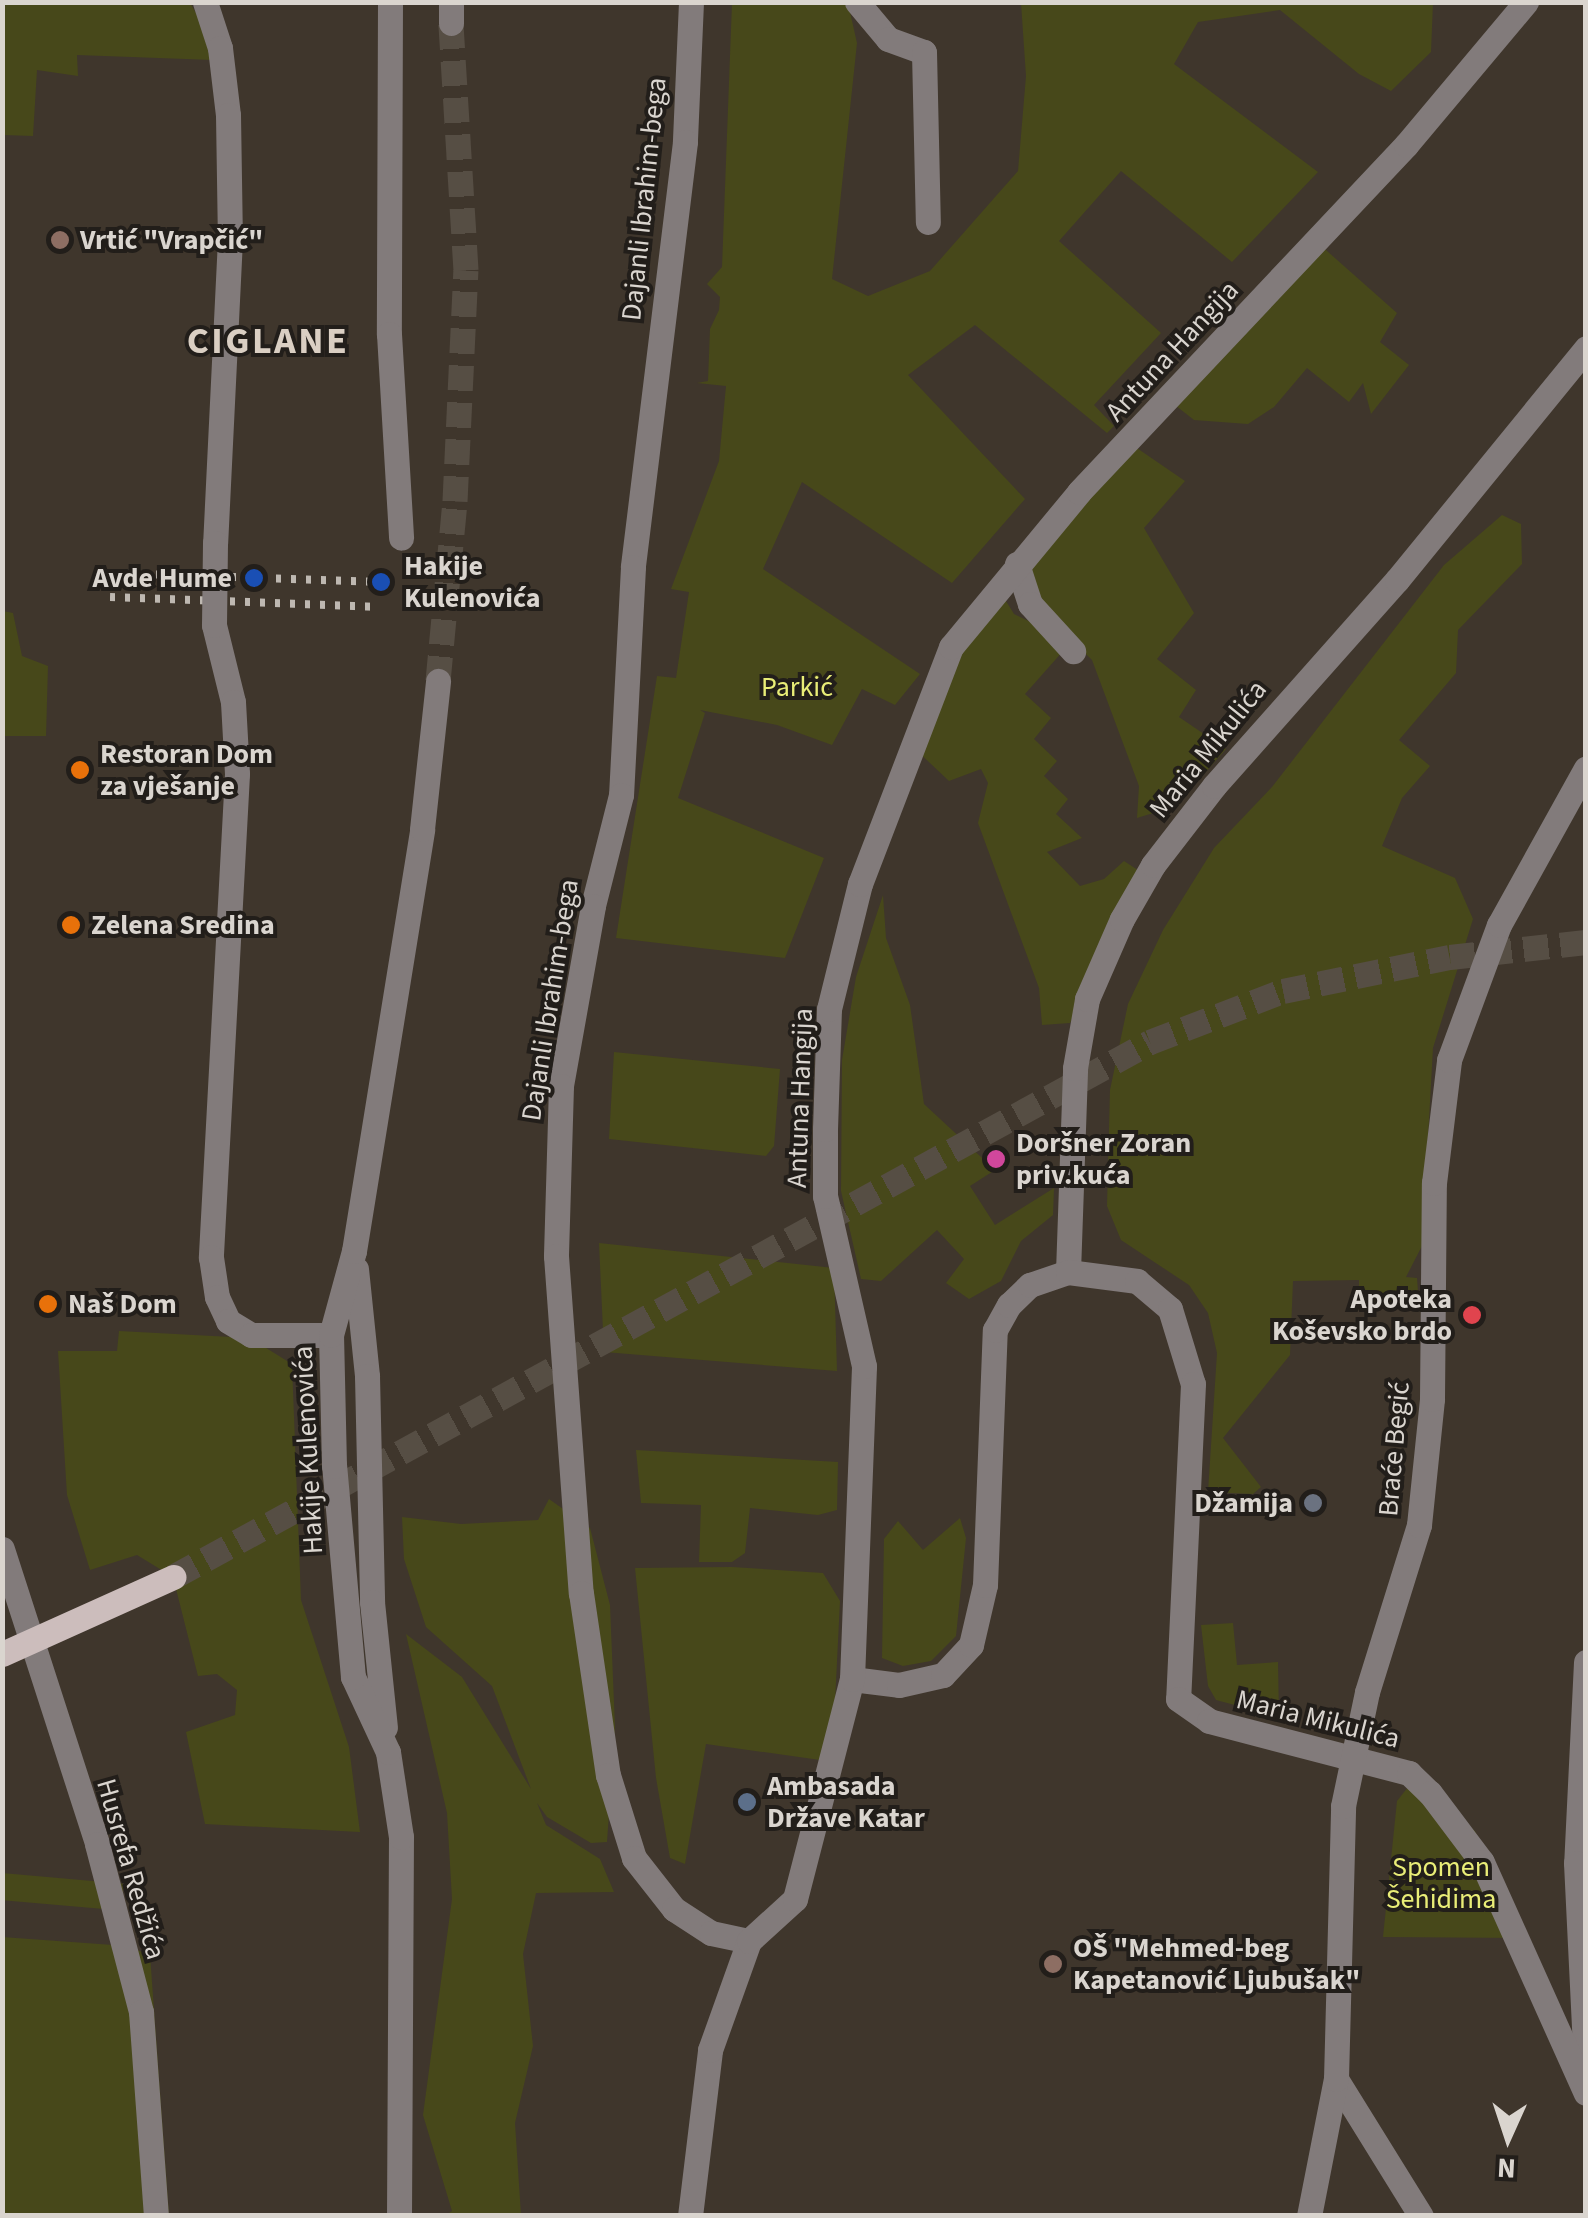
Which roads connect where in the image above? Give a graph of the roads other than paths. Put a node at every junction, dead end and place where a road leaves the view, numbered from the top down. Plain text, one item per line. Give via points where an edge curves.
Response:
1 (205, 2) edge
2 (390, 2) edge
3 (691, 2) edge
4 (857, 2) edge
5 (1526, 2) edge
6 (928, 222) dead end
7 (1586, 348) edge
8 (401, 538) dead end
9 (1016, 564) junction
10 (1073, 651) dead end
11 (438, 681) tunnel mouth
12 (1586, 768) edge
13 (354, 1251) junction
14 (1068, 1272) junction
15 (331, 1335) junction
16 (2, 1549) edge
17 (173, 1577) tunnel mouth
18 (2, 1654) edge
19 (1586, 1662) edge
20 (852, 1679) junction
21 (388, 1752) junction
22 (1353, 1756) junction
23 (749, 1941) junction
24 (1586, 2068) edge
25 (1336, 2079) junction
26 (1586, 2093) edge
27 (156, 2216) edge
28 (398, 2216) edge
29 (690, 2216) edge
30 (1310, 2216) edge
31 (1421, 2216) edge

1 - 15 street, bridge via 220,48 229,186 214,625 229,675 237,774 211,1257 228,1321 251,1335
2 - 8 street via 389,334
3 - 23 street, Dajanli Ibrahim-bega via 685,142 633,567 621,795 593,906 561,1086 555,1240 581,1592 608,1775 634,1858 674,1909 711,1933
4 - 6 street via 888,40 924,52
5 - 9 street, Antuna Hangija via 1406,146 1165,396
7 - 14 street, Maria Mikulića via 1397,580 1214,786 1153,865 1122,919 1087,999 1075,1068
9 - 10 street via 1030,604
9 - 20 street, Antuna Hangija via 951,648 860,884 829,1010 825,1196 864,1366
11 - 13 street, Hakije Kulenovića via 422,830
12 - 22 street, Braće Begić via 1499,924 1449,1060 1434,1183 1432,1399 1418,1525
13 - 15 street, Hakije Kulenovića
13 - 21 street via 367,1376 372,1602
14 - 20 street via 1030,1285 995,1330 985,1585 971,1644 943,1674 899,1685
14 - 22 street, Maria Mikulića via 1137,1281 1170,1309 1193,1384 1178,1699 1209,1721
15 - 21 street, Hakije Kulenovića via 334,1466 353,1677
16 - 27 street, Husrefa Redžića via 97,1844 141,2012
17 - 18 main road, bridge
19 - 24 street via 1576,1863
20 - 23 street, Antuna Hangija via 795,1900
21 - 28 street, Hakije Kulenovića via 402,1857
22 - 25 street, Braće Begić via 1343,1806
22 - 26 street, Maria Mikulića via 1409,1773 1451,1814 1482,1862
23 - 29 street, Antuna Hangija via 710,2050
25 - 30 street, Braće Begić
25 - 31 street

